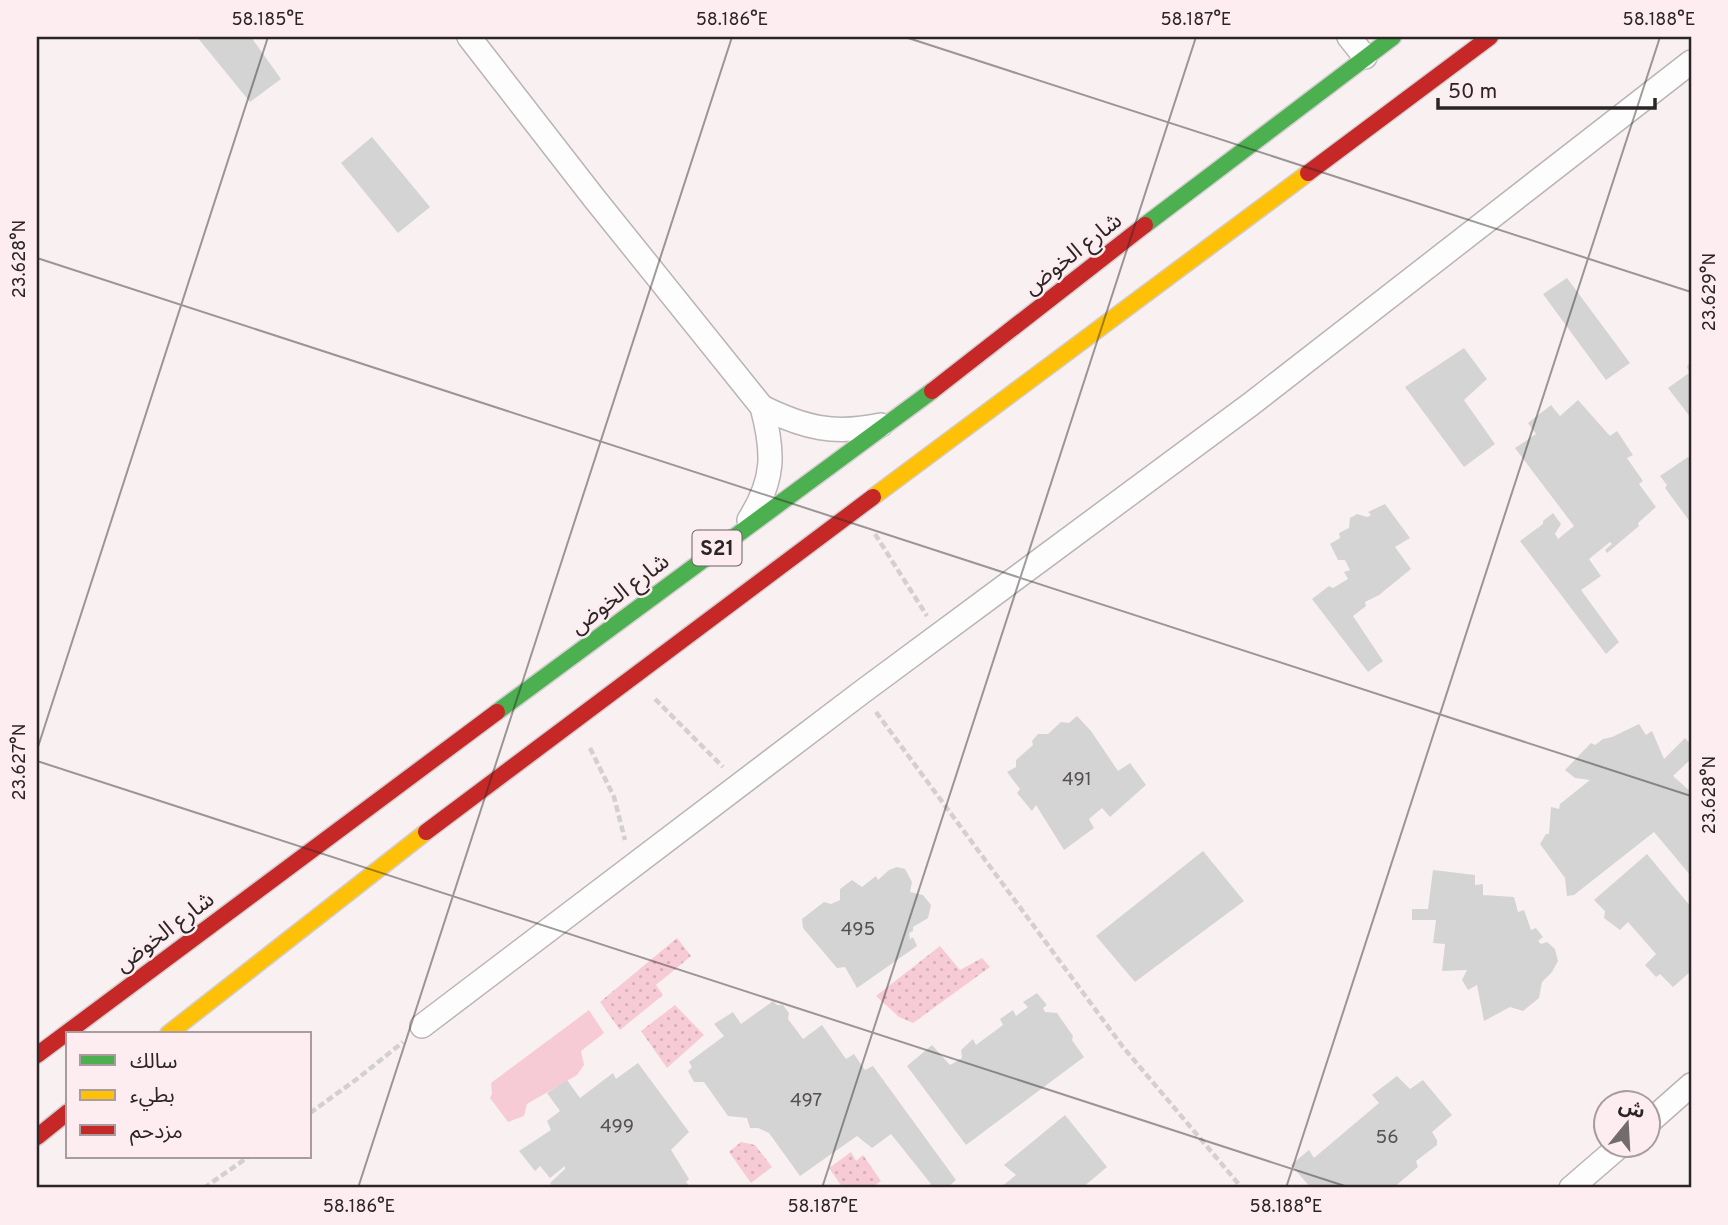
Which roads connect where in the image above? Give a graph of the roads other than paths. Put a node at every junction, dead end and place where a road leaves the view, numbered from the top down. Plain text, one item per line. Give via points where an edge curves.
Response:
1 (469, 37) edge
2 (1349, 37) edge
3 (1393, 37) edge
4 (1490, 37) edge
5 (1365, 57) junction
6 (1691, 62) edge
7 (762, 407) junction
8 (891, 424) junction
9 (744, 528) junction
10 (422, 1026) road end
11 (68, 1032) edge
12 (170, 1032) edge
13 (66, 1033) edge
14 (37, 1055) edge
15 (1691, 1085) edge
16 (1662, 1110) edge
17 (66, 1114) edge
18 (37, 1137) edge
19 (1606, 1158) edge
20 (1571, 1188) edge

1 - 7 street
2 - 5 street
3 - 5 main road, شارع الخوض / S21
4 - 12 main road, S21 via 574,719
5 - 8 main road, شارع الخوض / S21
6 - 10 street via 1251,404
7 - 8 street via 793,422 825,429 859,430
7 - 9 street via 771,439 770,471 761,501
8 - 9 main road, شارع الخوض / S21
9 - 11 main road, شارع الخوض / S21
13 - 14 main road, شارع الخوض / S21
15 - 16 street
17 - 18 main road
19 - 20 street

